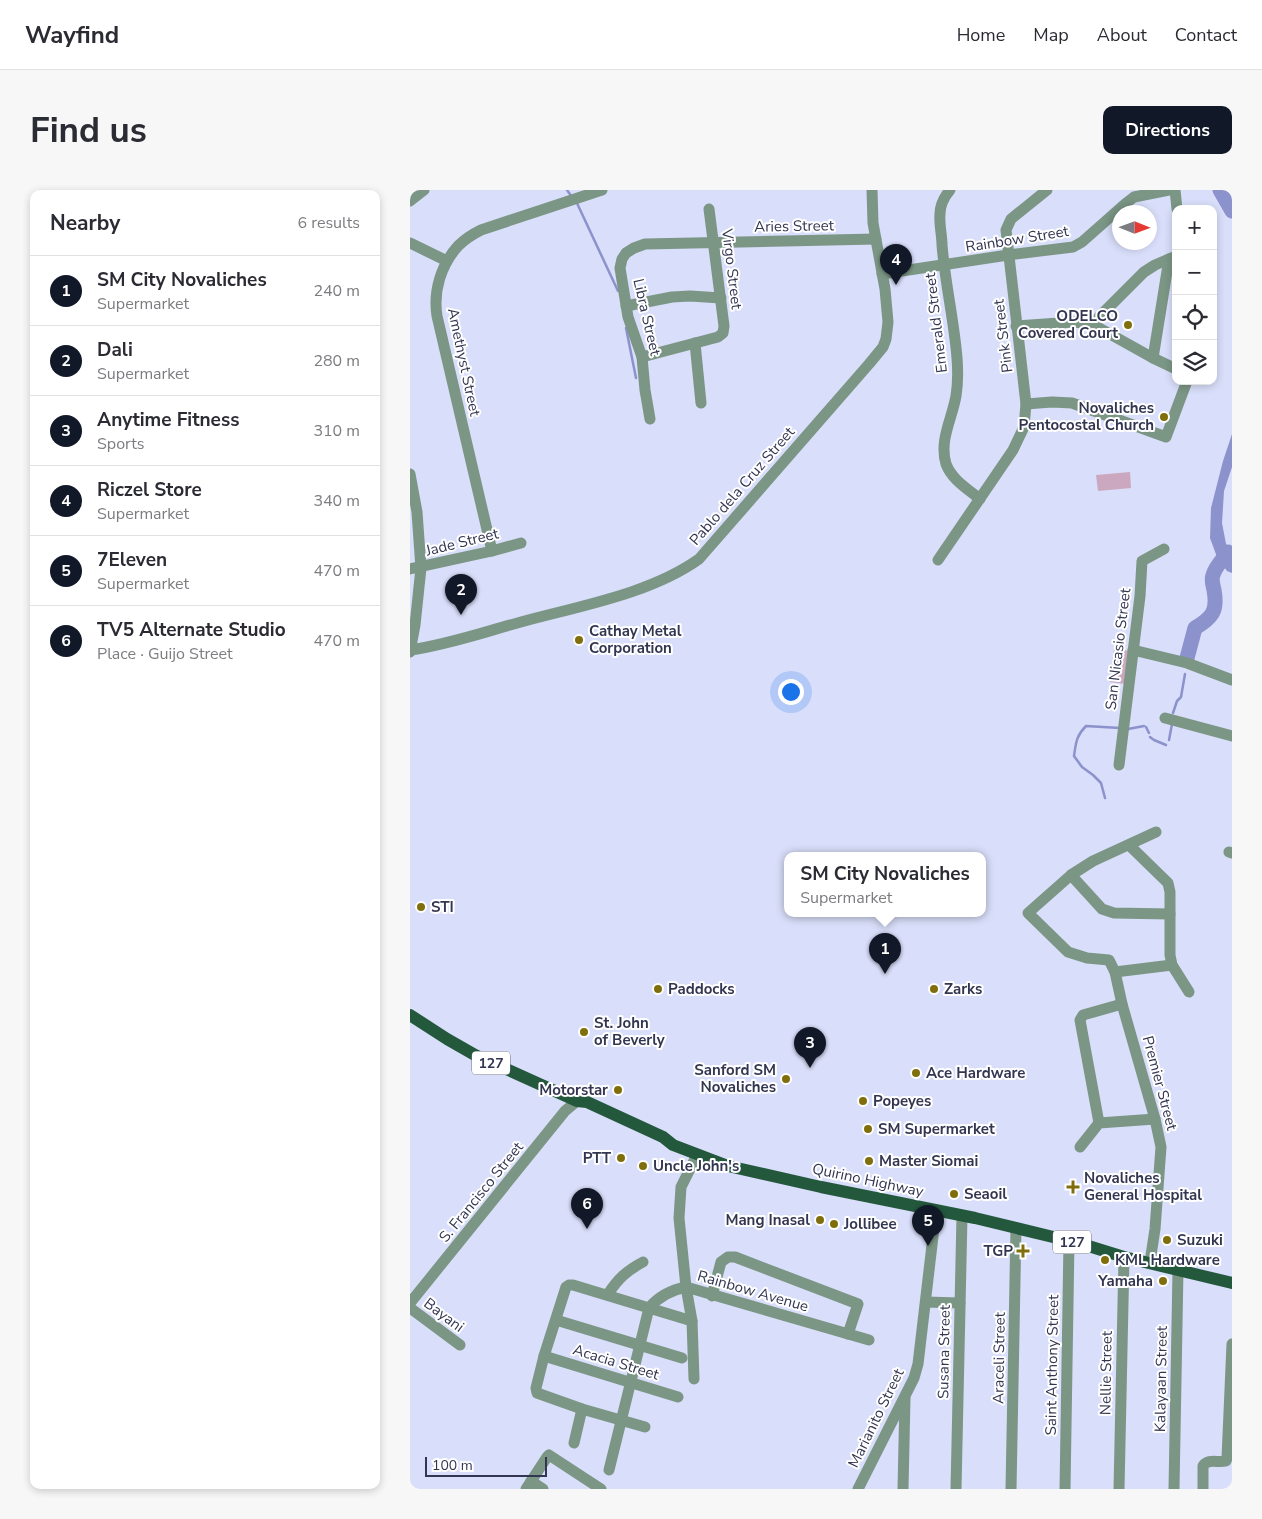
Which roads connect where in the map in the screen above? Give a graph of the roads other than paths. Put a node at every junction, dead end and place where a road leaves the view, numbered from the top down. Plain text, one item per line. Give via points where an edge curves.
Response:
1 (424, 190) edge
2 (602, 190) edge
3 (872, 190) edge
4 (950, 190) edge
5 (1046, 190) edge
6 (1169, 190) edge
7 (1175, 190) edge
8 (410, 201) edge
9 (1177, 205) edge
10 (709, 209) dead end
11 (876, 239) junction
12 (410, 243) edge
13 (713, 243) junction
14 (1008, 255) junction
15 (1172, 257) edge
16 (448, 261) junction
17 (944, 265) junction
18 (882, 274) junction
19 (720, 298) junction
20 (626, 306) junction
21 (1092, 324) junction
22 (1016, 326) junction
23 (695, 343) junction
24 (642, 358) junction
25 (1153, 358) junction
26 (1172, 367) edge
27 (1186, 385) edge
28 (701, 403) dead end
29 (1026, 404) junction
30 (650, 419) dead end
31 (410, 474) edge
32 (980, 498) junction
33 (521, 543) dead end
34 (1164, 549) dead end
35 (492, 551) junction
36 (938, 560) dead end
37 (415, 569) edge
38 (1133, 650) junction
39 (410, 651) edge
40 (1232, 680) edge
41 (1165, 718) dead end
42 (1232, 736) edge
43 (1120, 765) dead end
44 (1156, 832) dead end
45 (1129, 845) junction
46 (1071, 875) junction
47 (1170, 914) junction
48 (1172, 965) junction
49 (1115, 972) junction
50 (1189, 992) dead end
51 (1122, 1004) junction
52 (410, 1015) edge
53 (577, 1101) junction
54 (1155, 1118) junction
55 (1099, 1123) junction
56 (1080, 1147) dead end
57 (697, 1154) junction
58 (936, 1210) junction
59 (962, 1216) junction
60 (1016, 1228) junction
61 (1070, 1241) junction
62 (1124, 1257) junction
63 (642, 1262) dead end
64 (1150, 1262) junction
65 (1178, 1270) junction
66 (1232, 1283) edge
67 (686, 1287) junction
68 (608, 1294) junction
69 (712, 1296) junction
70 (926, 1302) junction
71 (410, 1303) edge
72 (960, 1303) junction
73 (410, 1308) edge
74 (649, 1308) junction
75 (556, 1320) junction
76 (692, 1321) junction
77 (848, 1334) junction
78 (870, 1340) dead end
79 (1232, 1344) edge
80 (460, 1345) dead end
81 (640, 1346) junction
82 (544, 1356) junction
83 (682, 1358) dead end
84 (694, 1379) dead end
85 (630, 1383) junction
86 (905, 1395) junction
87 (678, 1397) dead end
88 (582, 1409) junction
89 (622, 1420) junction
90 (645, 1427) dead end
91 (574, 1443) dead end
92 (608, 1470) dead end
93 (528, 1485) edge
94 (543, 1489) edge
95 (601, 1489) edge
96 (858, 1489) edge
97 (903, 1489) edge
98 (956, 1489) edge
99 (1011, 1489) edge
100 (1065, 1489) edge
101 (1119, 1489) edge
102 (1174, 1489) edge
103 (1203, 1489) edge

1 - 8 street
2 - 16 street, Amethyst Street via 481,230 458,246
3 - 11 street, Pablo dela Cruz Street
4 - 17 street, Emerald Street via 940,214
5 - 14 street, Pink Street via 1007,224
6 - 14 street, Rainbow Street via 1134,197 1078,245
7 - 9 street
10 - 13 street, Virgo Street
11 - 13 street, Aries Street
11 - 18 street, Pablo dela Cruz Street
12 - 16 street
13 - 19 street, Virgo Street
13 - 20 street, Libra Street via 645,244 626,253 620,268
14 - 17 street, Rainbow Street
14 - 22 street, Pink Street
15 - 21 street via 1144,272
15 - 25 street
16 - 35 street, Amethyst Street via 439,280 437,316
17 - 18 street, Rainbow Street
17 - 32 street, Emerald Street via 957,379 956,397 946,428 946,463 960,483
18 - 39 street, Pablo dela Cruz Street via 888,322 883,346 699,559 671,576 634,591
19 - 20 street via 672,297
19 - 23 street, Virgo Street via 723,333
20 - 24 street, Libra Street
21 - 22 street
21 - 25 street
22 - 29 street, Pink Street
23 - 24 street
23 - 28 street
24 - 30 street, Libra Street
25 - 26 street
27 - 29 street via 1166,437 1072,403
29 - 32 street, Pink Street via 1020,438
31 - 37 street via 417,512
32 - 36 street, Pink Street
33 - 35 street, Jade Street
34 - 38 street, San Nicasio Street via 1142,561
35 - 37 street, Jade Street
37 - 39 street via 415,625
38 - 40 street via 1186,663
38 - 43 street, San Nicasio Street
41 - 42 street
44 - 45 street
45 - 46 street via 1100,857
45 - 47 street via 1168,883
46 - 47 street via 1102,909 1114,913
46 - 49 street via 1028,913 1068,952 1109,960
47 - 48 street
48 - 49 street
48 - 50 street
49 - 51 street, Premier Street
51 - 54 street, Premier Street
51 - 55 street via 1084,1015 1080,1020
52 - 53 main road, Quirino Highway / 127 via 475,1055
53 - 57 main road, Quirino Highway / 127 via 584,1108 632,1131
53 - 71 street, S. Francisco Street via 565,1111
54 - 55 street
54 - 64 street, Premier Street via 1161,1147
55 - 56 street
57 - 58 main road, Quirino Highway / 127 via 728,1166
57 - 67 street via 680,1195
58 - 59 main road, Quirino Highway / 127
58 - 70 street, Marianito Street
59 - 60 main road, Quirino Highway / 127
59 - 72 street, Susana Street
60 - 61 main road, Quirino Highway / 127
60 - 99 street, Araceli Street
61 - 62 main road, Quirino Highway / 127
61 - 100 street, Saint Anthony Street
62 - 64 main road, Quirino Highway / 127
62 - 101 street, Nellie Street
63 - 68 street via 619,1278
64 - 65 main road, Quirino Highway / 127
65 - 66 main road, Quirino Highway / 127
65 - 102 street, Kalayaan Street
67 - 69 street, Rainbow Avenue
67 - 74 street, Rainbow Avenue via 671,1291
67 - 76 street
68 - 74 street
68 - 75 street via 569,1285
69 - 77 street, Rainbow Avenue
69 - 77 street via 721,1262 735,1257 858,1304
70 - 72 street
70 - 86 street, Marianito Street via 918,1364
72 - 98 street, Susana Street
73 - 80 street, Bayani
74 - 76 street
74 - 81 street
75 - 81 street
75 - 82 street
76 - 84 street
77 - 78 street, Rainbow Avenue
79 - 103 street via 1228,1458 1223,1462 1205,1463
81 - 83 street
81 - 85 street
82 - 85 street, Acacia Street
82 - 88 street via 536,1393
85 - 87 street, Acacia Street
85 - 89 street
86 - 96 street, Marianito Street
86 - 97 street
88 - 89 street
88 - 91 street
89 - 90 street
89 - 92 street
93 - 94 street
93 - 95 street via 549,1455

